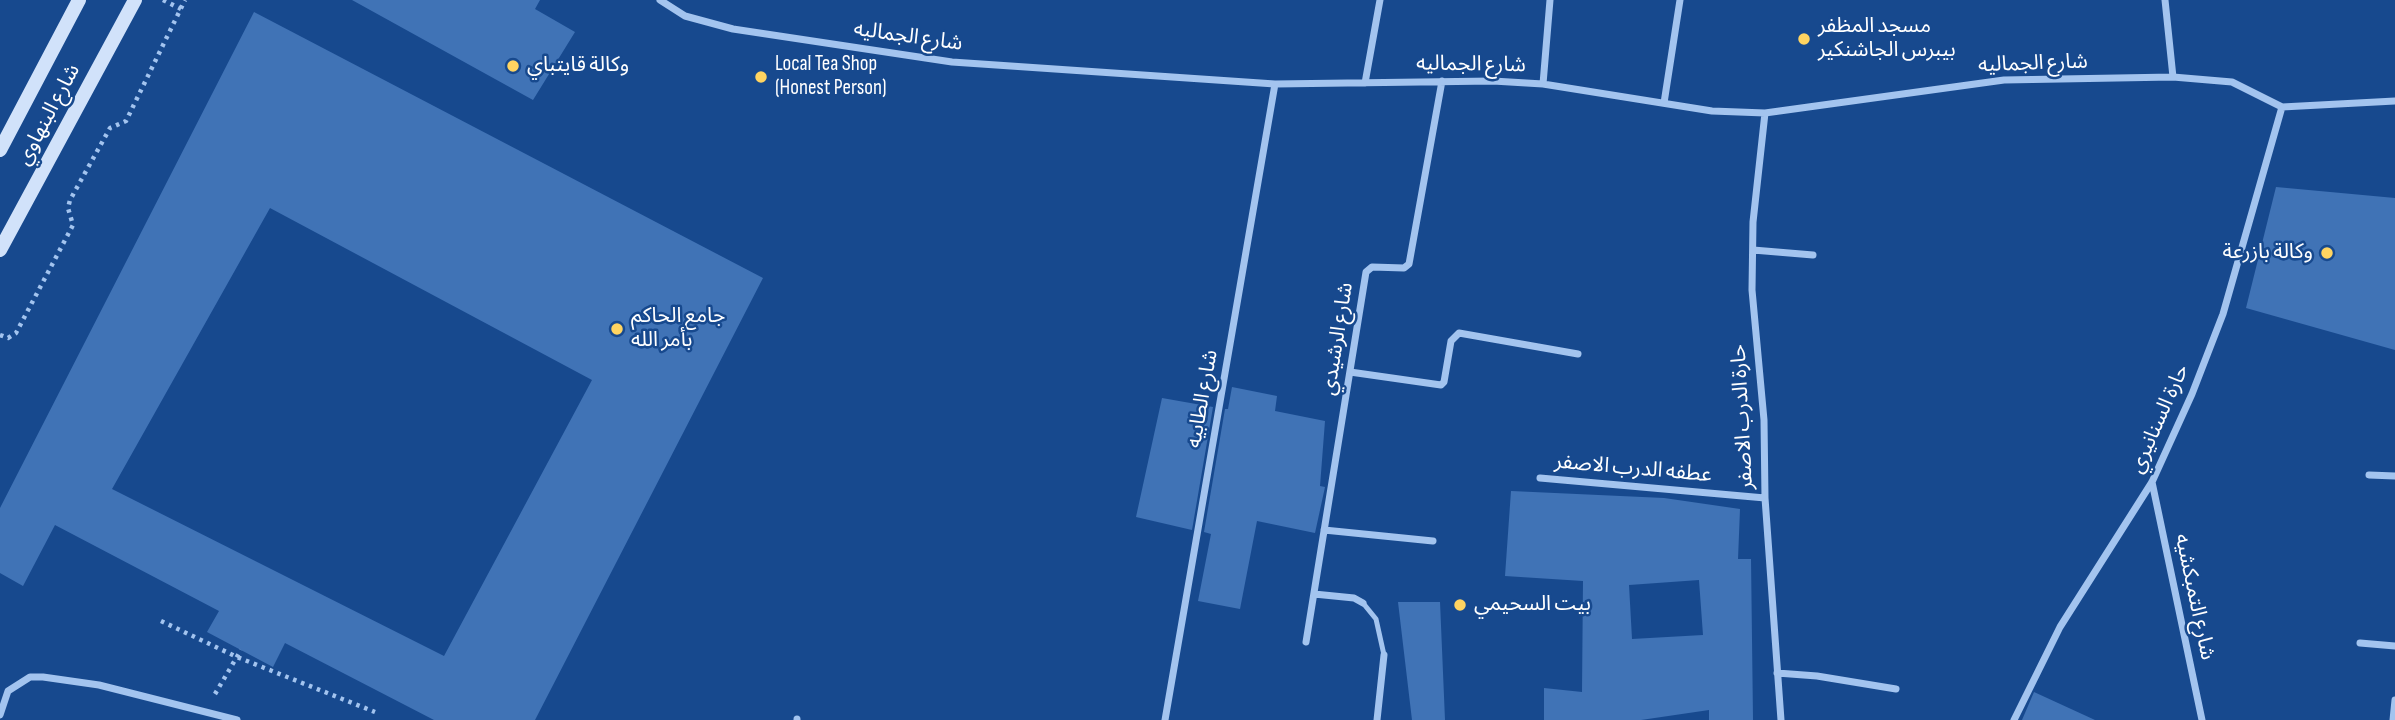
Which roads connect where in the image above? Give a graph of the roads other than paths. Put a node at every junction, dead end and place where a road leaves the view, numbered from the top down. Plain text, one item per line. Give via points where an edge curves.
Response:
1 (79, 0) edge
2 (135, 0) edge
3 (660, 0) edge
4 (1380, 0) edge
5 (1550, 0) edge
6 (1680, 0) edge
7 (2165, 0) edge
8 (2172, 78) junction
9 (1442, 81) junction
10 (1365, 83) junction
11 (1275, 84) junction
12 (1543, 85) junction
13 (2395, 100) edge
14 (1664, 103) junction
15 (2281, 107) junction
16 (1765, 113) junction
17 (0, 150) edge
18 (0, 250) edge
19 (1753, 250) junction
20 (1813, 255) dead end
21 (1578, 354) dead end
22 (1350, 372) junction
23 (2369, 475) dead end
24 (2395, 476) edge
25 (1540, 478) dead end
26 (2152, 482) junction
27 (1765, 498) junction
28 (1324, 530) junction
29 (1433, 541) dead end
30 (1314, 594) junction
31 (1363, 603) joint
32 (1306, 642) dead end
33 (2360, 643) dead end
34 (2395, 646) edge
35 (1384, 655) joint
36 (1777, 673) junction
37 (1896, 689) dead end
38 (2395, 700) edge
39 (0, 715) edge
40 (237, 720) edge
41 (1164, 720) edge
42 (1377, 720) edge
43 (1781, 720) edge
44 (2014, 720) edge
45 (2202, 720) edge
46 (2393, 720) edge

1 - 17 main road, شارع البنهاوي
2 - 18 main road, شارع البنهاوي
3 - 11 street, شارع الجماليه via 685,16 733,29 952,62
4 - 10 street
5 - 12 street
6 - 14 street
7 - 8 street
8 - 15 street, شارع الجماليه via 2232,82
8 - 16 street, شارع الجماليه via 2004,80
9 - 10 street, شارع الجماليه
9 - 12 street, شارع الجماليه
9 - 22 street, شارع الرشيدي via 1409,264 1404,268 1372,267 1366,272
10 - 11 street, شارع الجماليه
11 - 41 street, شارع الطابيه
12 - 14 street, شارع الجماليه
13 - 15 street
14 - 16 street, شارع الجماليه
15 - 26 street, حارة السنانيري via 2223,314
16 - 19 street, حارة الدرب الاصفر
19 - 20 street
19 - 27 street, حارة الدرب الاصفر
21 - 22 street via 1460,334 1451,341 1441,386
22 - 28 street, شارع الرشيدي
23 - 24 street
25 - 27 street, عطفه الدرب الاصفر
26 - 44 street, حارة السنانيري via 2039,663
26 - 45 street, شارع التمبكشيه
27 - 36 street, حارة الدرب الاصفر
28 - 29 street
28 - 30 street, شارع الرشيدي
30 - 31 street
30 - 32 street, شارع الرشيدي
31 - 35 lane via 1376,619
33 - 34 street
35 - 42 street
36 - 37 street
36 - 43 street, حارة الدرب الاصفر
38 - 46 street
39 - 40 street via 8,691 30,677 43,677 100,685

